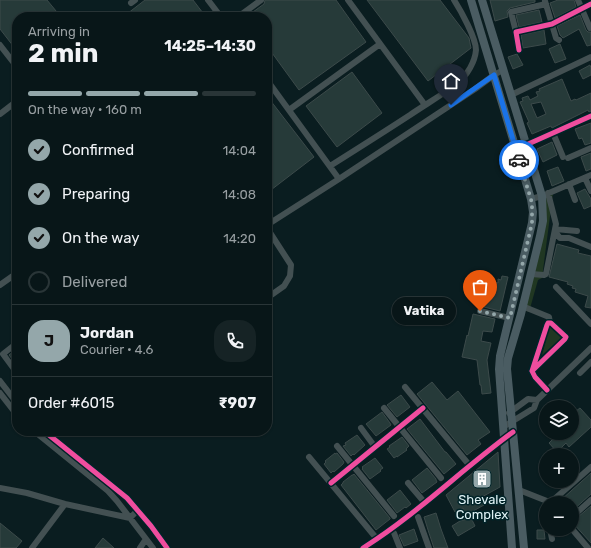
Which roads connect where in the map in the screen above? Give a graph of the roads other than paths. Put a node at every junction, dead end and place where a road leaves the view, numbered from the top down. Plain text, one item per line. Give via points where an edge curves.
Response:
1 (208, 0) edge
2 (261, 0) edge
3 (348, 0) edge
4 (454, 0) edge
5 (471, 0) edge
6 (482, 0) edge
7 (578, 0) edge
8 (545, 2) edge
9 (591, 4) edge
10 (581, 9) junction
11 (216, 12) edge
12 (245, 12) edge
13 (552, 24) junction
14 (590, 28) dead end
15 (516, 32) junction
16 (559, 40) dead end
17 (380, 44) junction
18 (0, 45) edge
19 (519, 50) dead end
20 (591, 57) edge
21 (12, 61) edge
22 (504, 70) junction
23 (494, 75) junction
24 (272, 87) edge
25 (511, 95) junction
26 (12, 105) edge
27 (425, 105) junction
28 (289, 110) junction
29 (0, 114) edge
30 (591, 116) edge
31 (553, 132) junction
32 (526, 145) junction
33 (591, 148) edge
34 (330, 166) junction
35 (588, 176) edge
36 (339, 179) junction
37 (569, 184) junction
38 (591, 191) edge
39 (545, 194) junction
40 (531, 199) junction
41 (575, 200) dead end
42 (272, 222) edge
43 (555, 230) junction
44 (577, 231) dead end
45 (272, 236) edge
46 (591, 247) edge
47 (531, 274) junction
48 (12, 277) edge
49 (0, 286) edge
50 (556, 287) dead end
51 (272, 294) edge
52 (522, 306) junction
53 (480, 311) dead end
54 (510, 318) junction
55 (550, 323) junction
56 (591, 324) edge
57 (12, 346) edge
58 (591, 348) edge
59 (591, 362) edge
60 (12, 366) edge
61 (532, 371) junction
62 (580, 373) dead end
63 (0, 381) edge
64 (405, 387) dead end
65 (547, 390) junction
66 (0, 394) edge
67 (12, 397) edge
68 (537, 400) junction
69 (384, 408) dead end
70 (422, 408) junction
71 (12, 409) edge
72 (511, 411) junction
73 (502, 417) junction
74 (512, 422) junction
75 (400, 427) junction
76 (503, 427) junction
77 (361, 428) dead end
78 (513, 432) junction
79 (40, 436) edge
80 (50, 436) edge
81 (504, 439) junction
82 (337, 446) dead end
83 (375, 447) junction
84 (309, 457) dead end
85 (352, 465) junction
86 (470, 466) junction
87 (591, 467) edge
88 (441, 478) dead end
89 (331, 483) junction
90 (408, 483) dead end
91 (0, 488) edge
92 (519, 490) junction
93 (556, 496) edge
94 (539, 498) edge
95 (591, 500) edge
96 (425, 503) junction
97 (65, 504) junction
98 (138, 510) junction
99 (579, 511) edge
100 (394, 516) dead end
101 (418, 517) dead end
102 (130, 518) junction
103 (394, 533) dead end
104 (551, 536) edge
105 (578, 536) edge
106 (146, 539) junction
107 (377, 539) junction
108 (552, 539) dead end
109 (32, 548) edge
110 (140, 548) edge
111 (153, 548) edge
112 (167, 548) edge
113 (362, 548) edge
114 (400, 548) edge
115 (429, 548) edge
116 (512, 548) edge
117 (524, 548) edge
118 (588, 548) edge

1 - 11 street
2 - 12 street
3 - 17 street
4 - 27 street via 475,43 476,51 472,66 460,81
5 - 23 main road
6 - 22 main road
7 - 10 street
8 - 13 street
8 - 15 street via 511,12
9 - 10 street
10 - 13 street
10 - 14 street
13 - 15 street
13 - 16 street
15 - 19 street
17 - 27 street
17 - 28 street
18 - 21 street
20 - 25 street
22 - 23 street
22 - 25 main road
23 - 36 street
23 - 40 main road
24 - 28 street
25 - 32 main road
26 - 29 street
27 - 34 street
28 - 34 street
30 - 31 street
31 - 32 street
31 - 33 street via 566,158
32 - 39 main road
34 - 36 street
35 - 37 street
35 - 38 street
36 - 42 street
37 - 39 street
37 - 41 street
39 - 40 street
39 - 43 street via 556,224
39 - 47 main road via 543,221
40 - 54 main road via 532,223
43 - 44 street
43 - 46 street via 560,238 569,238
43 - 47 street via 546,274
45 - 51 street via 290,265 290,276 284,286
47 - 52 main road
48 - 49 street
50 - 56 street
52 - 55 street via 549,317
52 - 72 main road via 508,358
53 - 54 street
54 - 73 main road via 499,362
55 - 61 street via 547,325
55 - 61 street via 566,339
57 - 60 street via 3,354
58 - 65 street
59 - 62 street
61 - 65 street
63 - 67 street
64 - 70 street
65 - 68 street
66 - 71 street
68 - 72 street via 528,399
68 - 74 street via 534,408
69 - 75 street
70 - 75 street
70 - 86 street
72 - 73 street
72 - 74 main road
73 - 76 main road
74 - 76 street
74 - 78 main road
75 - 83 street
75 - 88 street
76 - 81 main road
77 - 83 street
78 - 81 street
78 - 92 main road
79 - 102 street via 108,491
80 - 98 street via 128,498
81 - 86 street
81 - 116 main road
82 - 85 street
83 - 85 street
84 - 89 street
85 - 89 street
85 - 100 street
86 - 96 street
87 - 93 street
89 - 107 street
90 - 96 street
91 - 97 street
92 - 94 street
92 - 117 main road
95 - 99 street
96 - 107 street
97 - 102 street
97 - 109 street
98 - 102 street
98 - 112 street
101 - 115 street
102 - 106 street
103 - 114 street
104 - 108 street
105 - 118 street
106 - 110 street
106 - 111 street
107 - 113 street

